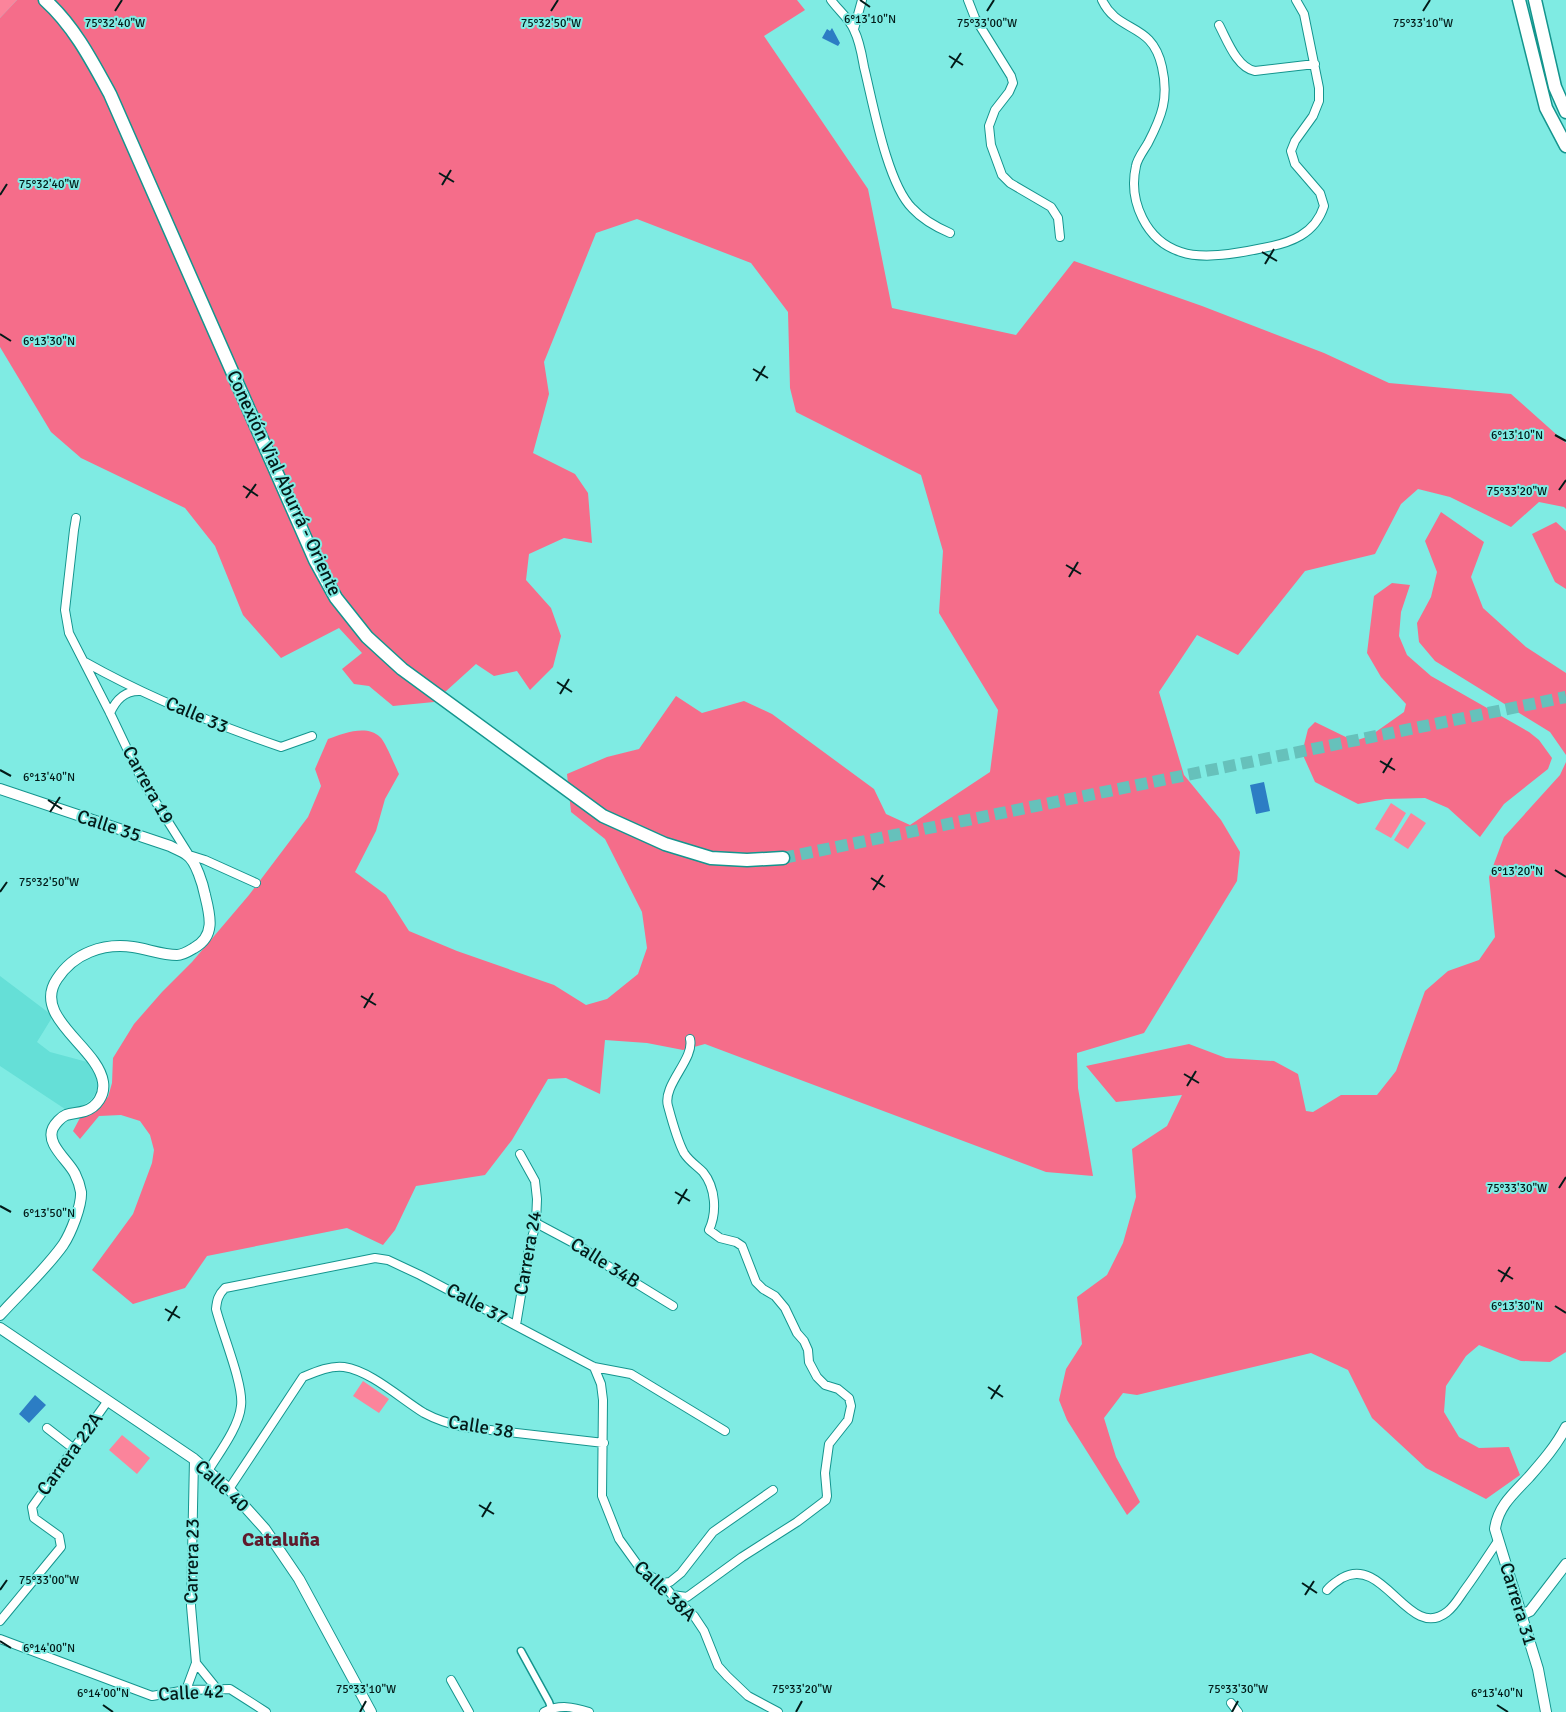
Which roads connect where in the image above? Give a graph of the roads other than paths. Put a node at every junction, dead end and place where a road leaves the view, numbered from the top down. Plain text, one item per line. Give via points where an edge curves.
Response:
1 (46, 0) edge
2 (831, 0) edge
3 (862, 0) edge
4 (968, 0) edge
5 (1102, 0) edge
6 (1296, 0) edge
7 (1519, 0) edge
8 (1535, 0) edge
9 (1219, 25) dead end
10 (854, 30) junction
11 (1315, 64) junction
12 (1566, 112) edge
13 (1566, 146) edge
14 (950, 233) dead end
15 (1060, 238) dead end
16 (76, 518) dead end
17 (85, 662) junction
18 (144, 692) junction
19 (110, 713) junction
20 (312, 736) dead end
21 (0, 789) edge
22 (189, 856) junction
23 (784, 858) tunnel mouth
24 (256, 883) dead end
25 (690, 1039) dead end
26 (520, 1154) dead end
27 (536, 1223) junction
28 (673, 1306) dead end
29 (0, 1315) edge
30 (516, 1325) junction
31 (0, 1328) edge
32 (594, 1367) junction
33 (108, 1402) junction
34 (1566, 1427) edge
35 (47, 1428) dead end
36 (725, 1431) dead end
37 (604, 1443) junction
38 (74, 1448) junction
39 (194, 1459) junction
40 (208, 1471) junction
41 (230, 1489) junction
42 (773, 1490) dead end
43 (1498, 1541) junction
44 (1566, 1564) edge
45 (662, 1583) junction
46 (1328, 1590) dead end
47 (672, 1595) junction
48 (1520, 1615) junction
49 (0, 1621) edge
50 (0, 1639) edge
51 (521, 1652) dead end
52 (196, 1663) junction
53 (452, 1680) dead end
54 (217, 1689) junction
55 (186, 1690) junction
56 (1231, 1703) dead end
57 (548, 1710) edge
58 (266, 1712) edge
59 (371, 1712) edge
60 (469, 1712) edge
61 (589, 1712) edge
62 (778, 1712) edge
63 (1238, 1712) edge
64 (1546, 1712) edge

1 - 23 main road, Conexión Vial Aburrá - Oriente via 92,60 110,94 315,560 336,598 367,637 402,669 603,816 665,844 711,858
2 - 10 street
3 - 10 street
4 - 15 street via 1013,83 995,110 989,126 991,145 1002,175 1051,207 1058,218
5 - 11 street via 1113,17 1144,34 1156,48 1163,68 1165,104 1136,166 1134,196 1141,218 1154,235 1181,252 1214,255 1279,246 1304,235 1318,220 1324,206 1320,193 1295,164 1291,151 1319,101
6 - 11 street via 1304,14
7 - 13 main road via 1546,108
8 - 12 main road via 1555,87
9 - 11 street via 1241,64 1249,70
10 - 14 street via 892,173 911,207 936,227
16 - 17 street, Carrera 19 via 65,610 69,633
17 - 18 street, Calle 33
17 - 19 street, Carrera 19
18 - 19 street via 130,692 122,696
18 - 20 street, Calle 33 via 281,748
19 - 22 street, Carrera 19 via 142,780
21 - 22 street, Calle 35 via 170,846
22 - 24 street
22 - 29 street via 200,877 211,922 204,941 179,955 131,947 92,950 72,963 54,985 55,1015 102,1075 102,1093 94,1106 66,1115 53,1128 54,1146 75,1174 81,1192 79,1208 63,1244
25 - 47 street via 689,1051 667,1103 685,1154 704,1173 710,1187 715,1205 710,1230 720,1238 742,1246 756,1282 785,1308 804,1341 817,1377 849,1398 851,1406 848,1420 829,1444 827,1496 822,1504 689,1596
26 - 27 street, Carrera 24 via 536,1181
27 - 28 street, Calle 34B via 581,1247
27 - 30 street, Carrera 24
30 - 32 street, Calle 37
30 - 40 street, Calle 37 via 404,1267 375,1258 225,1288 217,1299 216,1309 242,1405 236,1423
31 - 33 street, Calle 40
32 - 36 street, Calle 37 via 631,1374
32 - 37 street, Calle 38A via 603,1400
33 - 38 street, Carrera 22A
33 - 39 street, Calle 40
34 - 43 street, Carrera 31 via 1551,1451 1508,1498 1496,1520
35 - 38 street
37 - 41 street, Calle 38 via 464,1428 426,1414 366,1375 343,1367 320,1370 303,1377
37 - 45 street, Calle 38A via 602,1496 619,1539 642,1571
38 - 49 street, Carrera 22A via 32,1507 34,1518 59,1536 61,1547
39 - 40 street, Calle 40
39 - 52 street, Carrera 23 via 191,1606
40 - 41 street, Calle 40
41 - 59 street, Calle 40 via 299,1578
42 - 45 street via 713,1532 681,1573 670,1582
43 - 46 street via 1454,1606 1432,1619 1416,1614 1380,1582 1363,1574 1346,1576
43 - 48 street, Carrera 31
44 - 48 street via 1530,1611
45 - 47 street, Calle 38A
47 - 62 street, Calle 38A via 694,1616 727,1676 748,1696
48 - 64 street, Carrera 31 via 1538,1668
50 - 55 street, Calle 42 via 152,1696
51 - 57 street
52 - 54 street
52 - 55 street, Carrera 23
53 - 60 street
54 - 55 street, Calle 42
54 - 58 street, Calle 42 via 230,1689
56 - 63 street
57 - 61 street via 564,1706

